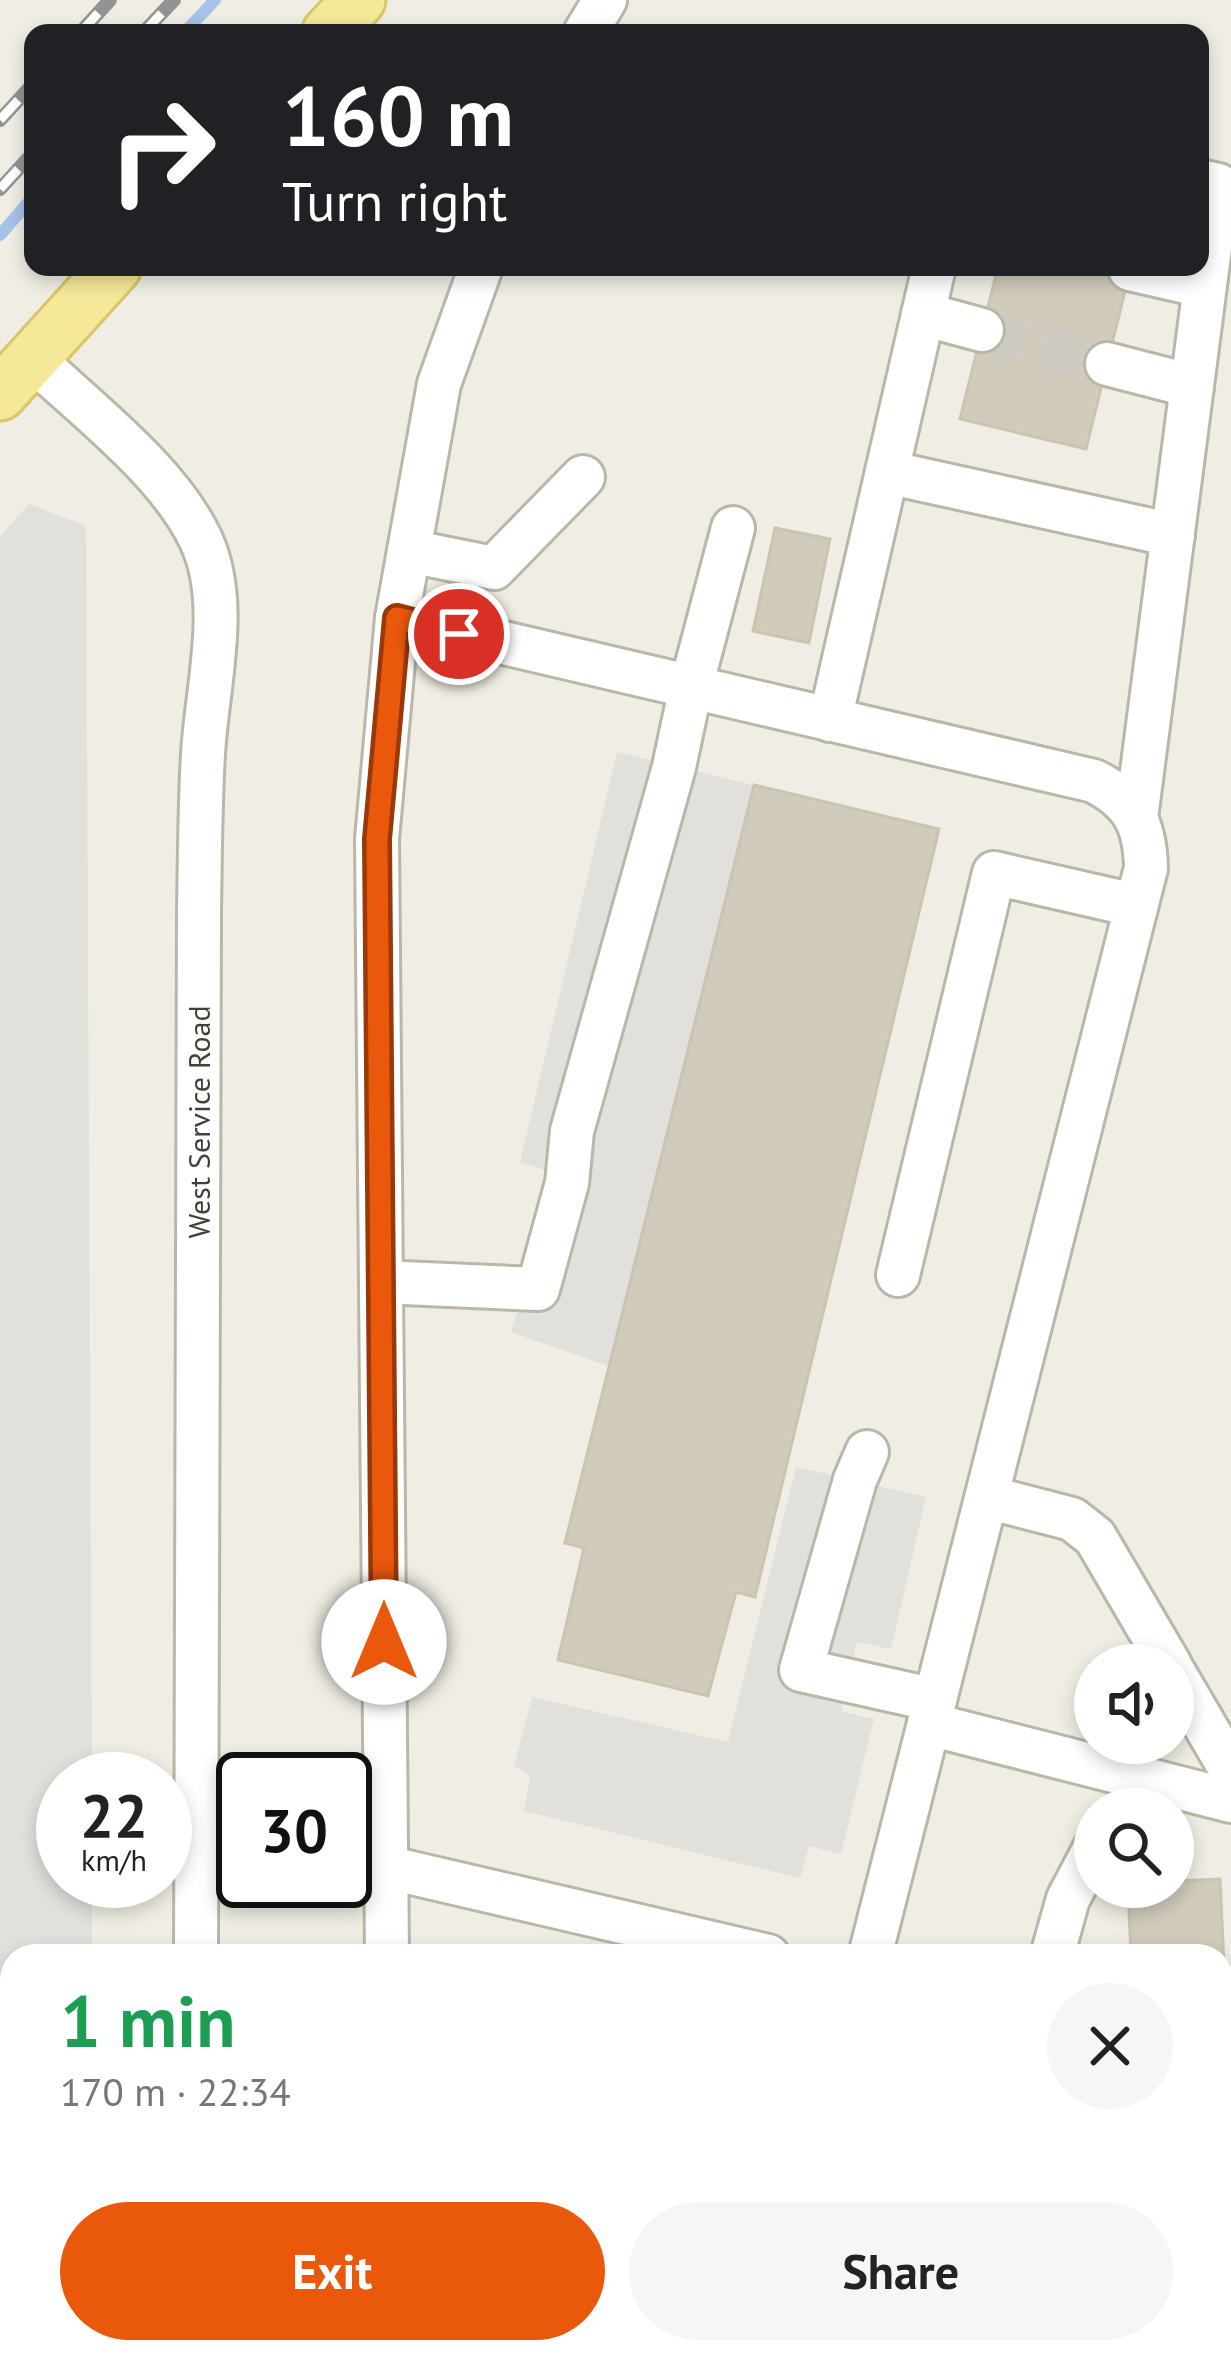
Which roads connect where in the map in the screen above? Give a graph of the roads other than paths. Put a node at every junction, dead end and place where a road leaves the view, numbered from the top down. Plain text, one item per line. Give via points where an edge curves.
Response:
1 (358, 0) edge
2 (336, 24) edge
3 (1209, 183) edge
4 (1209, 250) edge
5 (108, 276) edge
6 (478, 276) edge
7 (932, 276) edge
8 (1163, 276) edge
9 (1205, 276) edge
10 (1204, 286) junction
11 (923, 314) junction
12 (982, 330) tunnel mouth
13 (1107, 364) tunnel mouth
14 (16, 376) edge
15 (1192, 386) junction
16 (886, 472) junction
17 (583, 477) dead end
18 (734, 528) dead end
19 (1173, 535) junction
20 (409, 551) junction
21 (397, 618) junction
22 (691, 687) junction
23 (830, 719) junction
24 (1136, 818) junction
25 (1134, 905) junction
26 (898, 1274) dead end
27 (381, 1282) junction
28 (867, 1452) dead end
29 (987, 1497) junction
30 (1157, 1644) edge
31 (932, 1712) junction
32 (1194, 1716) edge
33 (1229, 1790) edge
34 (1194, 1796) edge
35 (386, 1867) junction
36 (1074, 1888) edge
37 (196, 1944) edge
38 (386, 1944) edge
39 (716, 1944) edge
40 (873, 1944) edge
41 (1055, 1944) edge

1 - 2 main road
3 - 4 street via 1218,185
5 - 14 main road
6 - 20 street via 439,384
7 - 11 street
8 - 10 street
9 - 10 street
10 - 15 street
11 - 12 street
11 - 16 street
13 - 15 street
14 - 37 street, West Service Road via 177,502 212,567 199,909
15 - 19 street
16 - 19 street
16 - 23 street
17 - 20 street via 494,568
18 - 22 street
19 - 24 street
20 - 21 street
21 - 22 street
21 - 27 street via 377,839
22 - 23 street
22 - 27 street via 538,1289
23 - 24 street via 1094,782 1118,794
24 - 25 street via 1146,868
25 - 26 street via 994,873
25 - 29 street
27 - 35 street
28 - 31 street via 801,1670
29 - 30 street via 1072,1520 1095,1537
29 - 31 street
31 - 33 street
31 - 40 street
32 - 33 street
33 - 34 street
35 - 38 street
35 - 39 street
36 - 41 street

